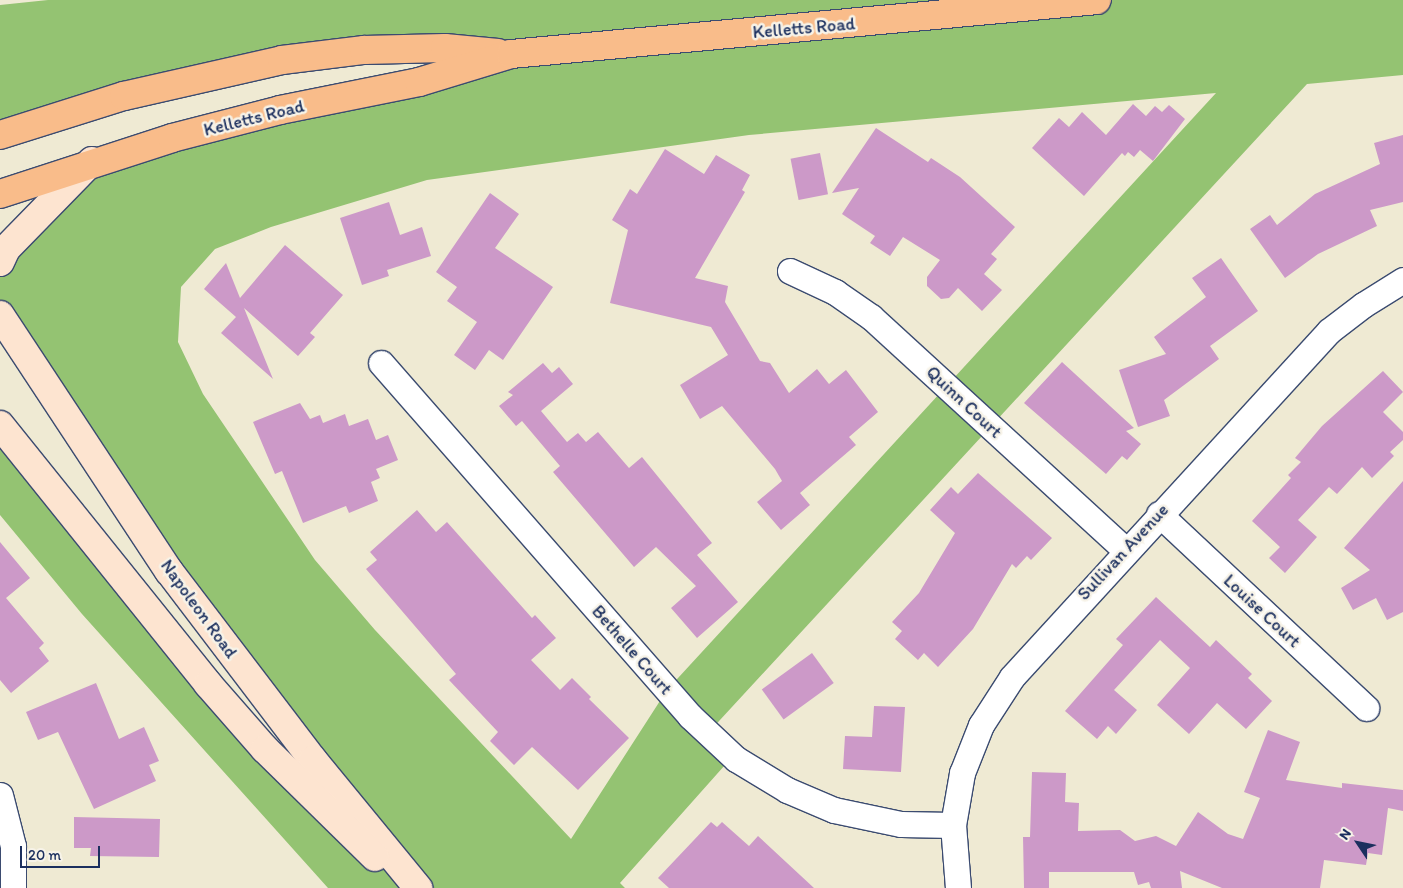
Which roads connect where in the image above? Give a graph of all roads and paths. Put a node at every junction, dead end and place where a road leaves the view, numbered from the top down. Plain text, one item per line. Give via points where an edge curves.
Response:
1 (1097, 0) edge
2 (512, 54) junction
3 (0, 136) edge
4 (92, 161) junction
5 (0, 194) edge
6 (0, 262) edge
7 (790, 270) dead end
8 (1403, 280) edge
9 (0, 316) edge
10 (381, 363) dead end
11 (0, 425) edge
12 (1159, 514) junction
13 (1125, 550) junction
14 (1366, 708) dead end
15 (0, 795) edge
16 (953, 825) junction
17 (12, 888) edge
18 (410, 888) edge
19 (418, 888) edge
20 (958, 888) edge

1 - 2 main road, Kelletts Road
2 - 3 main road, Kelletts Road via 445,48 373,50 282,60 124,96
2 - 4 main road, Kelletts Road via 419,82 280,110
4 - 5 main road, Kelletts Road
4 - 6 main road via 6,249
7 - 13 street, Quinn Court via 834,292 871,317
8 - 12 street, Sullivan Avenue via 1363,304 1329,331
9 - 19 main road, Napoleon Road via 169,571 313,760
10 - 16 street, Bethelle Court via 690,716 736,759 787,790 834,810 901,824
11 - 18 main road via 208,684 348,833
12 - 13 street, Sullivan Avenue
12 - 14 street, Louise Court
13 - 16 street, Sullivan Avenue via 1032,652 994,702 969,750
15 - 17 street via 13,846
16 - 20 street, Sullivan Avenue

